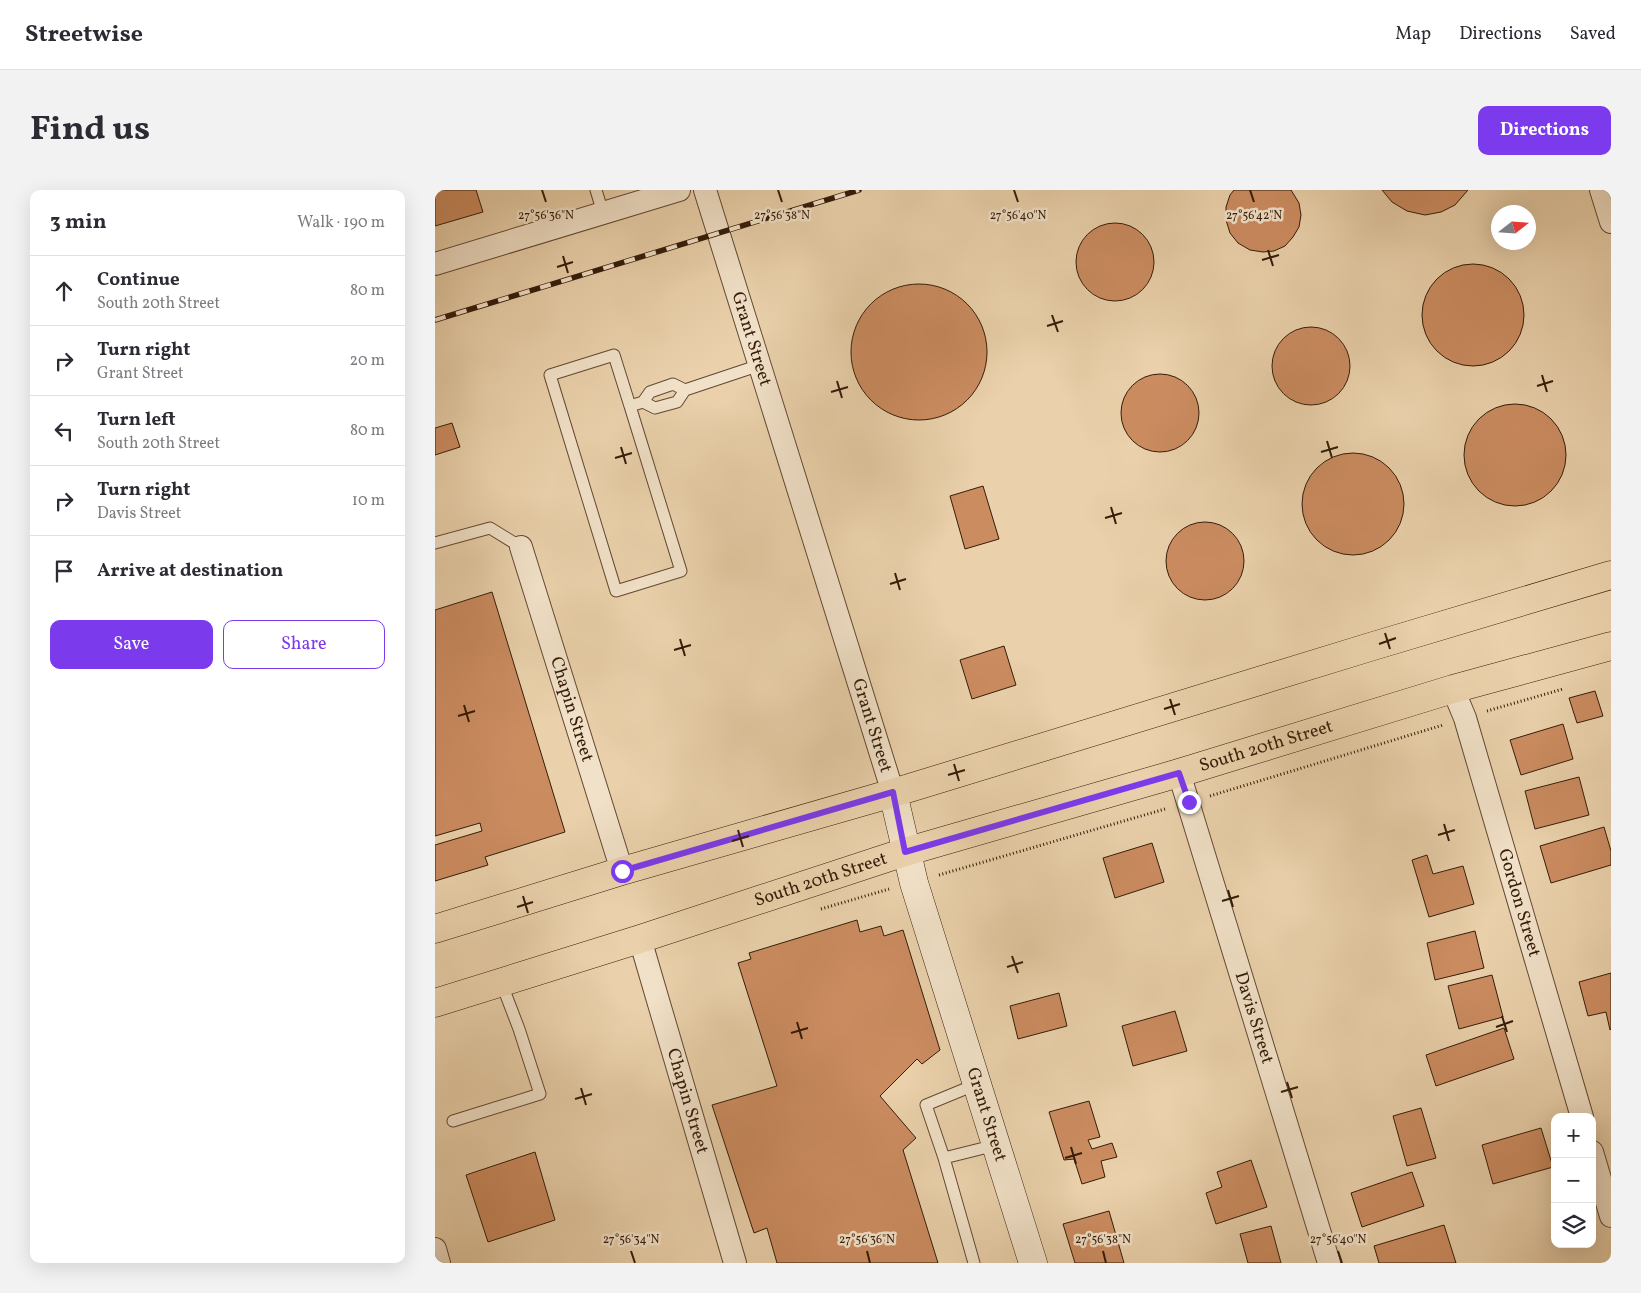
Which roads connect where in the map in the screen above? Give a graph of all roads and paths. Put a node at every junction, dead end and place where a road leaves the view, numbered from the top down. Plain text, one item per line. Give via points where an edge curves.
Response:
1 (596, 190) edge
2 (679, 190) edge
3 (705, 190) edge
4 (1601, 190) edge
5 (603, 213) junction
6 (1611, 222) edge
7 (435, 264) edge
8 (760, 365) junction
9 (685, 390) junction
10 (643, 402) junction
11 (630, 406) junction
12 (435, 543) edge
13 (521, 547) joint
14 (1611, 575) edge
15 (1611, 646) edge
16 (1565, 688) dead end
17 (1453, 689) junction
18 (1465, 718) junction
19 (1179, 773) junction
20 (893, 792) junction
21 (1189, 802) junction
22 (905, 852) junction
23 (622, 871) junction
24 (914, 883) junction
25 (815, 911) dead end
26 (435, 929) edge
27 (639, 938) junction
28 (501, 982) junction
29 (435, 1003) edge
30 (977, 1084) junction
31 (1581, 1113) edge
32 (453, 1121) dead end
33 (996, 1145) junction
34 (944, 1158) junction
35 (1594, 1158) edge
36 (1611, 1216) edge
37 (435, 1249) edge
38 (439, 1263) edge
39 (735, 1263) edge
40 (974, 1263) edge
41 (1033, 1263) edge
42 (1329, 1263) edge

1 - 5 lane
2 - 5 street
3 - 8 street, Grant Street
4 - 6 street
5 - 7 street
8 - 9 lane
8 - 20 street, Grant Street
9 - 10 lane via 673,384 650,392
9 - 10 lane via 677,402 655,408
10 - 11 lane
11 - 11 lane via 681,571 616,591 550,375 614,355
12 - 13 lane via 490,528
13 - 23 street, Chapin Street
14 - 20 main road
15 - 17 main road, South 20th Street
16 - 18 path
17 - 18 street, Gordon Street
17 - 19 main road, South 20th Street
18 - 21 path
18 - 31 street, Gordon Street
19 - 21 street, Davis Street
19 - 22 main road, South 20th Street
20 - 22 street, Grant Street
20 - 23 main road
21 - 24 path
21 - 42 street, Davis Street
22 - 24 street, Grant Street
22 - 27 main road, South 20th Street
23 - 26 main road
24 - 25 path
24 - 30 street, Grant Street
27 - 28 main road, South 20th Street
27 - 39 street, Chapin Street
28 - 29 main road, South 20th Street
28 - 32 lane via 540,1094
30 - 33 street, Grant Street
30 - 34 lane via 926,1105
33 - 34 lane
33 - 41 street, Grant Street
34 - 40 lane
35 - 36 street
37 - 38 street

